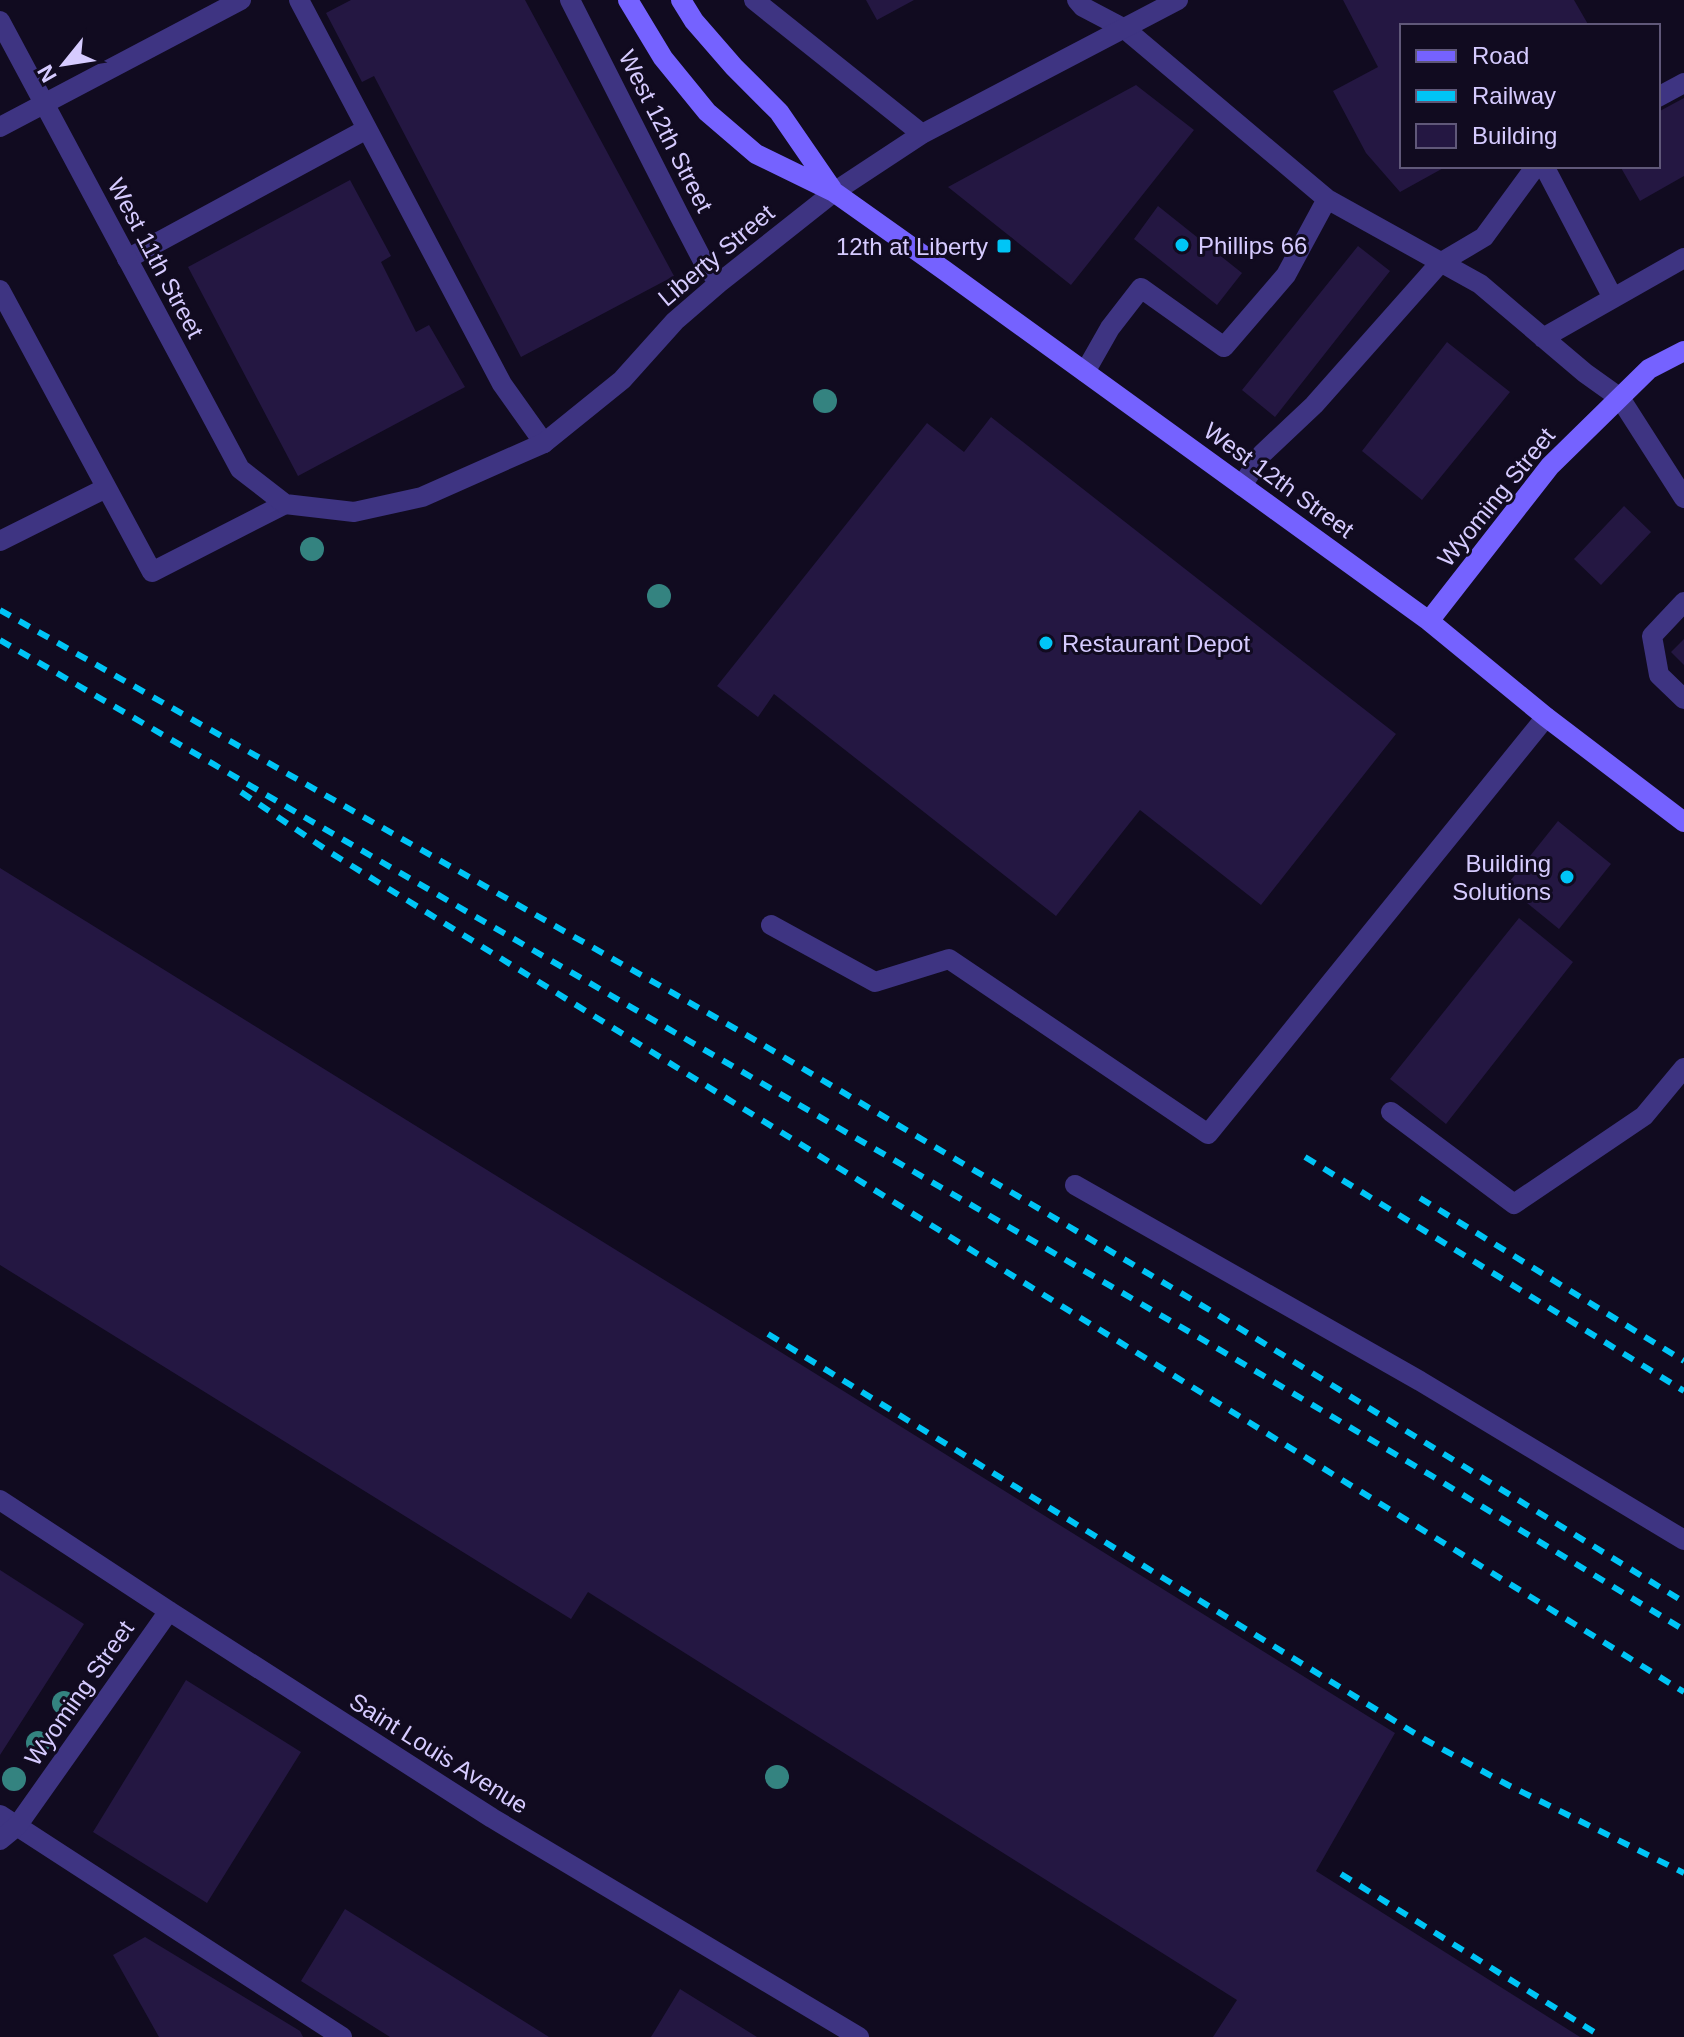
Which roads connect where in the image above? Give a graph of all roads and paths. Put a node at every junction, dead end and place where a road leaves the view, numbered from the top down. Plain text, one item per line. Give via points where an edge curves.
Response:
1 (241, 0) edge
2 (299, 0) edge
3 (570, 0) edge
4 (628, 0) edge
5 (681, 0) edge
6 (754, 0) edge
7 (1077, 0) edge
8 (1178, 0) edge
9 (0, 21) edge
10 (1125, 29) junction
11 (1684, 83) edge
12 (1660, 96) edge
13 (44, 104) junction
14 (0, 127) edge
15 (367, 129) junction
16 (922, 134) junction
17 (1535, 168) edge
18 (1545, 168) edge
19 (834, 192) junction
20 (1327, 199) junction
21 (1684, 258) edge
22 (127, 259) junction
23 (1440, 263) junction
24 (719, 283) junction
25 (0, 290) edge
26 (1613, 298) junction
27 (1543, 338) junction
28 (1684, 351) edge
29 (1085, 372) junction
30 (1620, 398) junction
31 (544, 443) junction
32 (1242, 486) junction
33 (106, 488) junction
34 (1684, 498) edge
35 (285, 504) junction
36 (0, 541) edge
37 (1684, 602) edge
38 (1429, 621) junction
39 (1684, 699) edge
40 (1546, 717) junction
41 (1684, 822) edge
42 (771, 925) dead end
43 (1684, 1068) edge
44 (1391, 1112) dead end
45 (1075, 1185) dead end
46 (0, 1500) edge
47 (1684, 1540) edge
48 (169, 1611) junction
49 (9, 1821) edge
50 (0, 1840) edge
51 (342, 2037) edge
52 (859, 2037) edge

1 - 13 street
2 - 15 street
3 - 24 street, West 12th Street
4 - 19 main road, West 12th Street via 663,58 707,112 756,154
5 - 19 main road, West 12th Street via 734,67 779,112
6 - 16 street
7 - 10 street
8 - 10 street, Liberty Street
9 - 13 street, West 11th Street
10 - 16 street, Liberty Street
10 - 20 street
11 - 12 street
13 - 14 street
13 - 22 street, West 11th Street
15 - 22 street
15 - 31 street via 502,384
16 - 19 street, Liberty Street
17 - 23 street via 1484,237
18 - 26 street
19 - 24 street, Liberty Street
19 - 29 main road, West 12th Street
20 - 23 street
20 - 29 street via 1286,275 1224,347 1141,288
21 - 26 street
22 - 35 street, West 11th Street via 240,469
23 - 27 street via 1480,284
23 - 32 street via 1314,405 1262,454
24 - 31 street, Liberty Street via 675,321 622,380
25 - 33 street
26 - 27 street
27 - 30 street
28 - 30 main road, Wyoming Street via 1649,369
29 - 32 main road, West 12th Street
30 - 34 street
30 - 38 main road, Wyoming Street via 1550,466
31 - 35 street, Liberty Street via 422,497 354,512
32 - 38 main road, West 12th Street
33 - 35 street via 152,572
33 - 36 street
37 - 39 street via 1652,636 1659,675
38 - 40 main road, West 12th Street
40 - 41 main road, West 12th Street
40 - 42 street via 1208,1134 949,959 875,982
43 - 44 street via 1644,1116 1514,1204
45 - 47 street via 1420,1381
46 - 48 street, Saint Louis Avenue
48 - 49 street, Wyoming Street
48 - 52 street, Saint Louis Avenue via 492,1818
49 - 50 street, Wyoming Street
49 - 51 street

